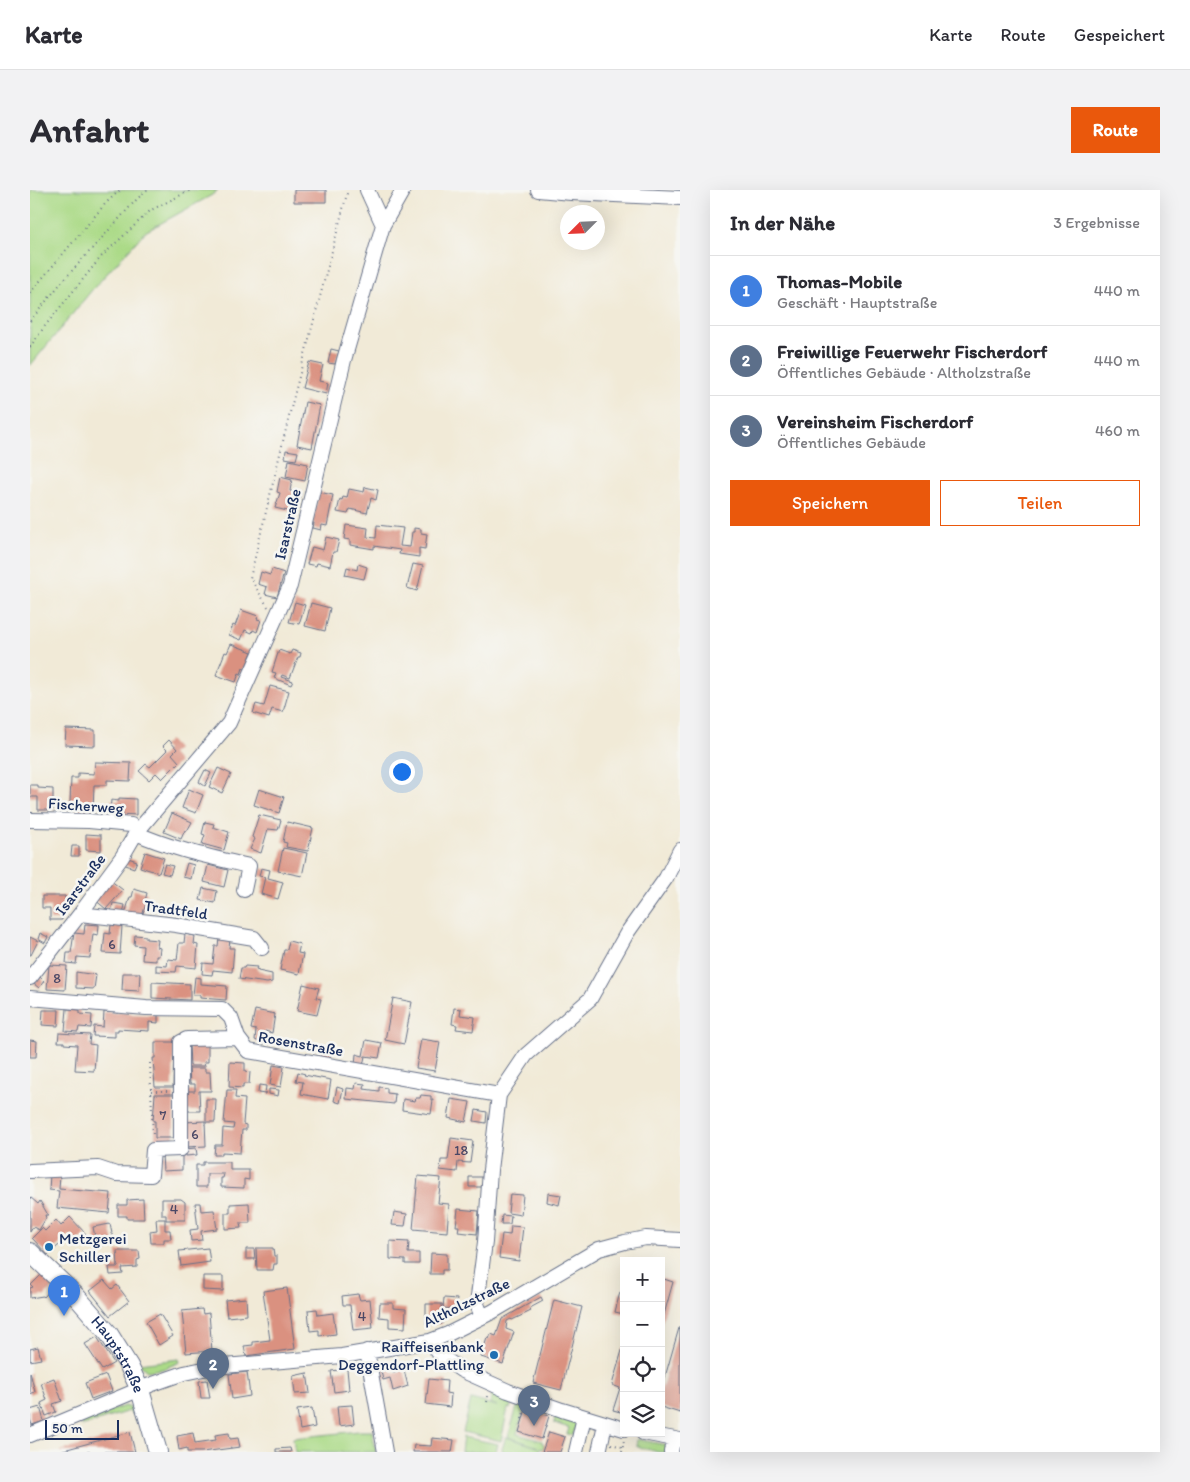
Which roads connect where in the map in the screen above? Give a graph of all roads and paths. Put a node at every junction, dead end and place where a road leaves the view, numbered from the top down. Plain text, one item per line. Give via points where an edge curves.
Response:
1 (120, 190) edge
2 (147, 190) edge
3 (191, 190) edge
4 (348, 190) edge
5 (367, 190) edge
6 (404, 190) edge
7 (538, 190) edge
8 (680, 198) edge
9 (383, 225) junction
10 (30, 293) edge
11 (30, 321) edge
12 (30, 347) edge
13 (275, 620) junction
14 (30, 820) edge
15 (136, 833) junction
16 (680, 850) edge
17 (244, 890) dead end
18 (80, 914) junction
19 (262, 948) dead end
20 (30, 978) edge
21 (30, 998) edge
22 (238, 1038) junction
23 (150, 1063) dead end
24 (151, 1091) junction
25 (181, 1091) junction
26 (499, 1095) junction
27 (153, 1150) junction
28 (30, 1171) edge
29 (680, 1240) edge
30 (30, 1252) edge
31 (482, 1317) junction
32 (430, 1340) junction
33 (368, 1351) junction
34 (140, 1390) junction
35 (526, 1404) dead end
36 (584, 1417) junction
37 (522, 1419) dead end
38 (605, 1424) junction
39 (620, 1430) edge
40 (30, 1435) edge
41 (623, 1437) edge
42 (655, 1437) edge
43 (675, 1444) edge
44 (613, 1445) dead end
45 (622, 1447) junction
46 (158, 1452) edge
47 (385, 1452) edge
48 (576, 1452) edge
49 (599, 1452) edge
50 (622, 1452) edge

1 - 10 path
2 - 11 path
3 - 12 path via 151,210 100,257
4 - 13 path via 250,578
5 - 9 street
6 - 9 street, Isarstraße
7 - 8 street
9 - 13 street, Isarstraße via 344,360 290,586
13 - 15 street, Isarstraße via 229,723
14 - 15 street, Fischerweg via 131,825
15 - 17 street via 249,866
15 - 18 street, Isarstraße
16 - 26 street via 590,999 526,1055
18 - 19 street, Tradtfeld via 254,938
18 - 20 street, Isarstraße
21 - 22 street, Rosenstraße via 146,1008 222,1008
22 - 25 street via 181,1042
22 - 26 street, Rosenstraße via 248,1051 261,1054
23 - 24 path
24 - 25 path
24 - 27 path
25 - 27 street via 181,1149
26 - 31 street via 477,1304
27 - 28 street via 151,1175 116,1174 98,1168
29 - 31 street, Altholzstraße via 646,1238 599,1249
30 - 34 main road, Hauptstraße via 108,1331
31 - 32 street, Altholzstraße
32 - 33 street, Altholzstraße
32 - 36 street via 441,1356 461,1370 508,1391
33 - 34 street, Altholzstraße via 213,1367 184,1373
33 - 47 street via 384,1423
34 - 40 street, Altholzstraße
34 - 46 main road, Hauptstraße
35 - 37 path
36 - 38 street
36 - 48 street
38 - 39 street
38 - 49 street
41 - 45 path
42 - 43 street
44 - 45 path
45 - 50 path

